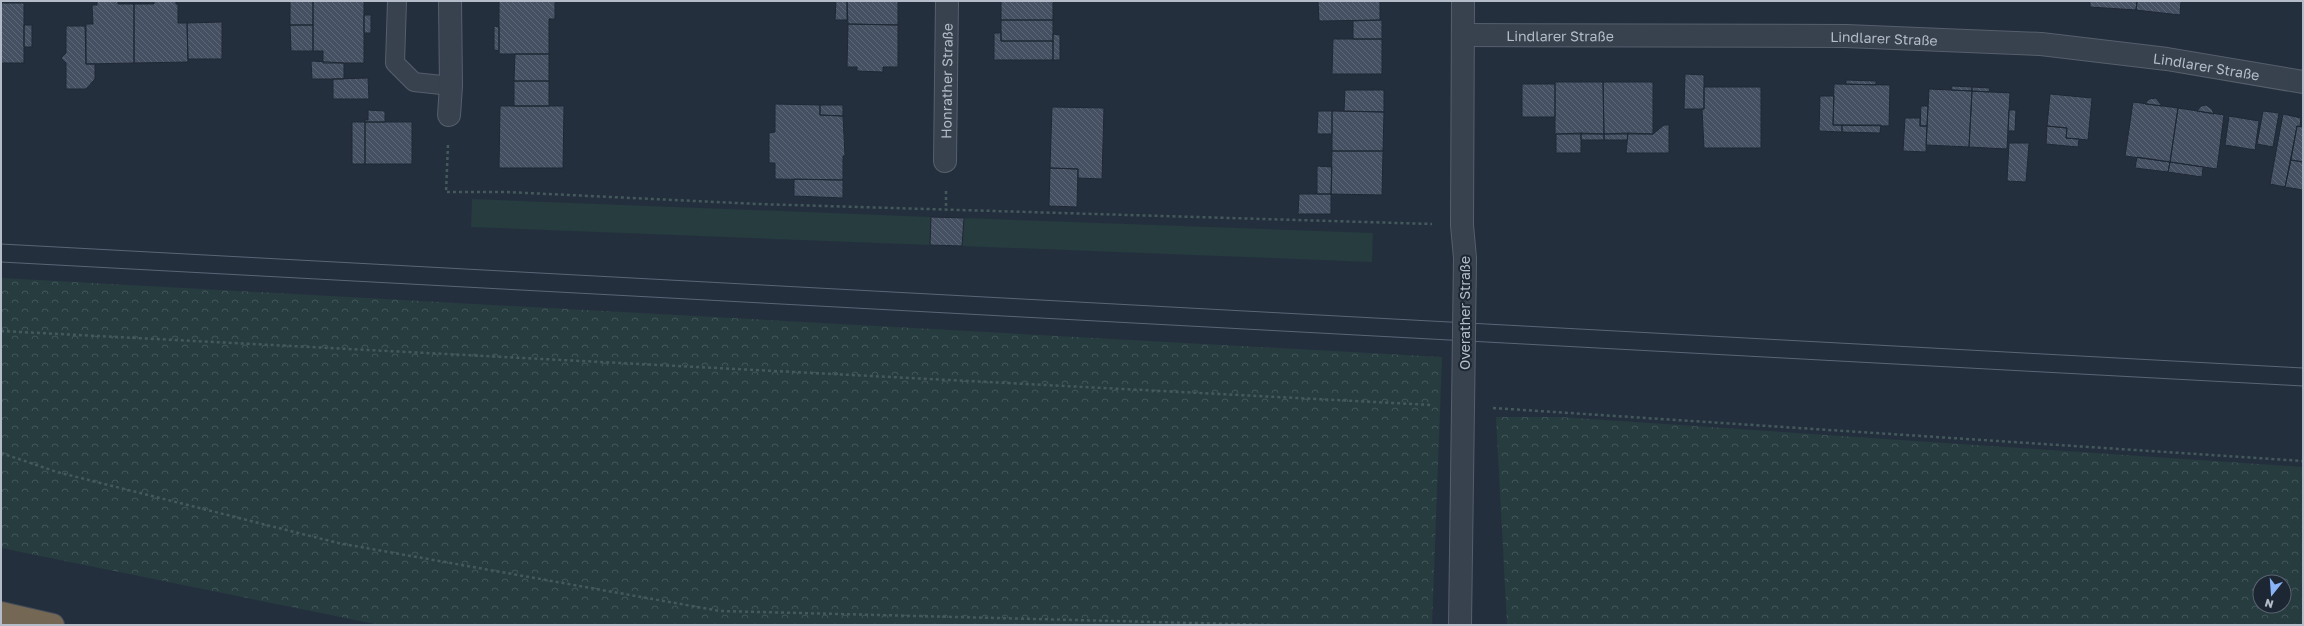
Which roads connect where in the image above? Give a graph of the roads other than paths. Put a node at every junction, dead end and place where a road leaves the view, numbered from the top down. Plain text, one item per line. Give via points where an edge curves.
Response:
1 (397, 1) edge
2 (450, 1) edge
3 (947, 1) edge
4 (1463, 1) edge
5 (1463, 36) junction
6 (2303, 82) edge
7 (451, 86) junction
8 (449, 115) road end
9 (945, 161) dead end
10 (1, 613) edge
11 (53, 625) edge
12 (1460, 625) edge

1 - 7 lane via 395,63 414,82
2 - 7 street
3 - 9 street, Honrather Straße
4 - 5 street, Overather Straße
5 - 6 street, Lindlarer Straße via 1846,36 2041,44 2167,59
5 - 12 street, Overather Straße, bridge via 1462,225 1465,258
7 - 8 street
10 - 11 highway

